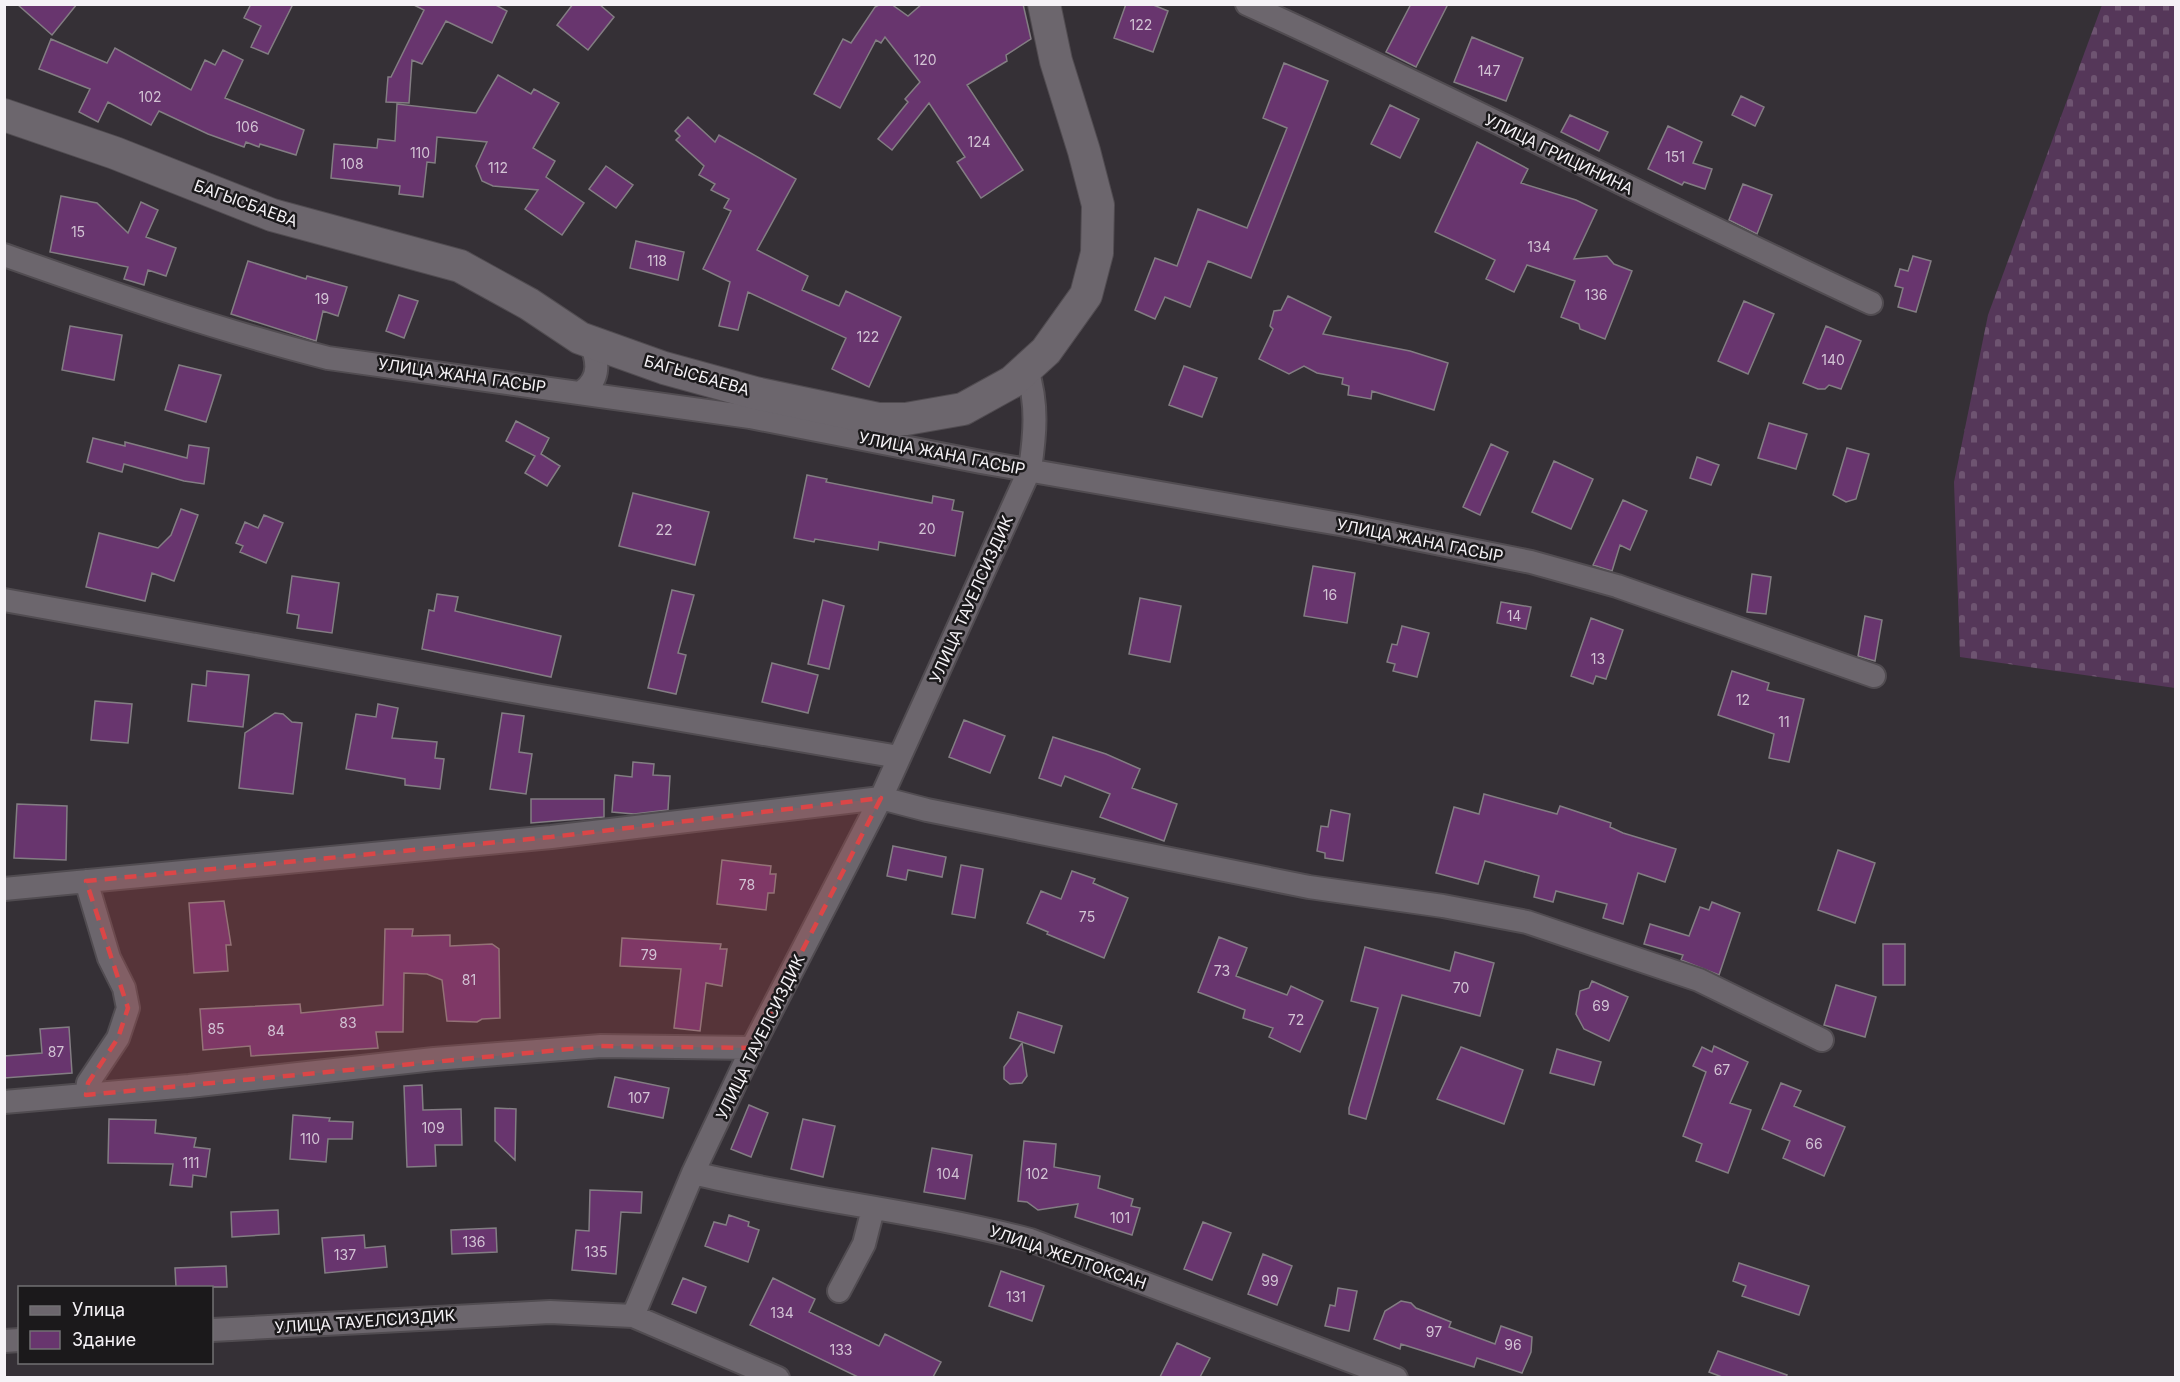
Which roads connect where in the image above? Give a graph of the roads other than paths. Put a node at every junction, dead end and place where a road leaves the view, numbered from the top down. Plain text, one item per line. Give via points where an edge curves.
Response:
1 (1044, 4) edge
2 (1247, 4) edge
3 (4, 115) edge
4 (4, 255) edge
5 (1871, 303) dead end
6 (590, 341) junction
7 (1028, 370) junction
8 (583, 391) junction
9 (752, 405) junction
10 (905, 433) junction
11 (1030, 469) junction
12 (4, 600) edge
13 (1874, 676) dead end
14 (899, 757) junction
15 (881, 798) junction
16 (86, 881) junction
17 (4, 889) edge
18 (1822, 1040) dead end
19 (752, 1048) junction
20 (86, 1095) junction
21 (4, 1102) edge
22 (693, 1173) junction
23 (873, 1209) junction
24 (839, 1291) dead end
25 (633, 1316) junction
26 (213, 1330) edge
27 (778, 1377) edge
28 (1396, 1377) edge

1 - 7 street, БАГЫСБАЕВА via 1056,61 1098,205 1097,253 1086,295 1047,351
2 - 5 street, УЛИЦА ГРИЦИНИНА
3 - 6 street, БАГЫСБАЕВА via 116,153 272,215 460,266
4 - 8 street, УЛИЦА ЖАНА ГАСЫР via 144,304 328,358
6 - 8 street via 597,363 596,375
6 - 9 street, БАГЫСБАЕВА
7 - 10 street, БАГЫСБАЕВА via 963,409
7 - 11 street, УЛИЦА ТАУЕЛСИЗДИК via 1035,395 1035,440
8 - 9 street, УЛИЦА ЖАНА ГАСЫР
9 - 10 street, БАГЫСБАЕВА via 878,419
10 - 11 street, УЛИЦА ЖАНА ГАСЫР
11 - 13 street, УЛИЦА ЖАНА ГАСЫР via 1531,562 1617,586
11 - 14 street, УЛИЦА ТАУЕЛСИЗДИК
12 - 14 street
14 - 15 street, УЛИЦА ТАУЕЛСИЗДИК
15 - 16 street via 551,837
15 - 18 street via 1309,887 1527,922 1699,980
15 - 19 street, УЛИЦА ТАУЕЛСИЗДИК
16 - 17 street
16 - 20 street via 128,1008 118,1038 88,1083
19 - 20 street via 601,1046
19 - 22 street, УЛИЦА ТАУЕЛСИЗДИК
20 - 21 street
22 - 23 street, УЛИЦА ЖЕЛТОКСАН
22 - 25 street, УЛИЦА ТАУЕЛСИЗДИК
23 - 24 street via 864,1244
23 - 28 street, УЛИЦА ЖЕЛТОКСАН via 973,1225 1030,1240
25 - 26 street, УЛИЦА ТАУЕЛСИЗДИК via 550,1311
25 - 27 street

